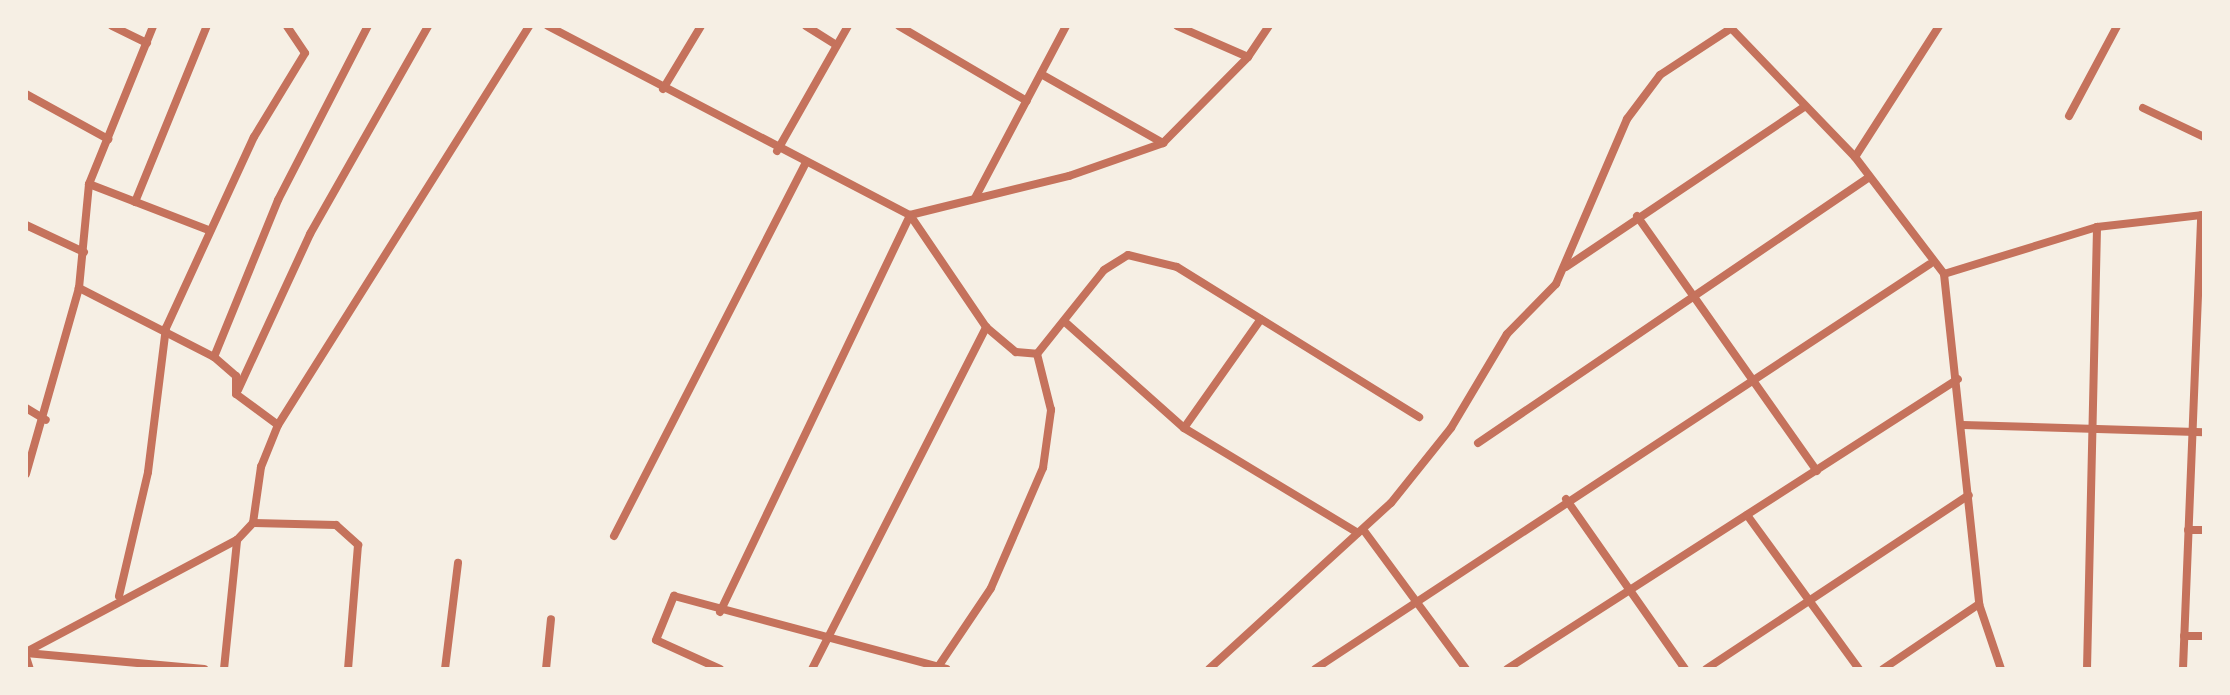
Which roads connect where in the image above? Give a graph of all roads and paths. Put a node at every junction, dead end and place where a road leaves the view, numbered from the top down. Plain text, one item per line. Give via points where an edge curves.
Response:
1 (112, 26) edge
2 (153, 26) edge
3 (207, 26) edge
4 (287, 26) edge
5 (368, 26) edge
6 (428, 26) edge
7 (529, 26) edge
8 (548, 26) edge
9 (701, 26) edge
10 (806, 26) edge
11 (848, 26) edge
12 (899, 26) edge
13 (1066, 26) edge
14 (1177, 26) edge
15 (1269, 26) edge
16 (1939, 26) edge
17 (2117, 26) edge
18 (1729, 27) edge
19 (147, 43) junction
20 (837, 45) junction
21 (1248, 57) junction
22 (1041, 74) junction
23 (663, 89) junction
24 (26, 94) edge
25 (1027, 101) junction
26 (1804, 107) junction
27 (2143, 108) dead end
28 (2069, 116) dead end
29 (2204, 137) edge
30 (108, 139) junction
31 (1163, 143) junction
32 (777, 151) junction
33 (1855, 157) junction
34 (805, 165) junction
35 (1869, 177) junction
36 (89, 184) junction
37 (975, 198) junction
38 (135, 202) junction
39 (910, 215) junction
40 (2202, 215) edge
41 (1637, 216) junction
42 (26, 225) edge
43 (2097, 227) junction
44 (208, 230) junction
45 (84, 252) junction
46 (1930, 264) junction
47 (1566, 267) junction
48 (1944, 274) junction
49 (79, 288) junction
50 (1695, 296) junction
51 (1261, 319) junction
52 (1065, 322) junction
53 (986, 327) junction
54 (166, 328) junction
55 (1037, 354) junction
56 (214, 357) junction
57 (1752, 378) junction
58 (1958, 379) junction
59 (236, 394) junction
60 (26, 408) edge
61 (1419, 417) dead end
62 (46, 420) junction
63 (278, 425) junction
64 (1963, 425) junction
65 (1184, 428) junction
66 (2092, 428) junction
67 (2191, 431) junction
68 (2204, 432) edge
69 (1478, 443) dead end
70 (1817, 471) junction
71 (26, 474) edge
72 (1969, 495) junction
73 (1566, 499) junction
74 (1747, 515) junction
75 (253, 523) junction
76 (2188, 530) junction
77 (2204, 530) edge
78 (1361, 532) junction
79 (614, 536) dead end
80 (237, 540) junction
81 (458, 563) dead end
82 (1627, 588) junction
83 (119, 596) junction
84 (1419, 596) junction
85 (1808, 599) junction
86 (1979, 604) junction
87 (720, 612) junction
88 (551, 619) dead end
89 (2184, 636) junction
90 (2204, 636) edge
91 (825, 637) junction
92 (26, 654) edge
93 (925, 667) edge
94 (942, 668) edge
95 (30, 669) edge
96 (204, 669) edge
97 (224, 669) edge
98 (348, 669) edge
99 (445, 669) edge
100 (546, 669) edge
101 (720, 669) edge
102 (812, 669) edge
103 (1209, 669) edge
104 (1315, 669) edge
105 (1466, 669) edge
106 (1507, 669) edge
107 (1685, 669) edge
108 (1706, 669) edge
109 (1859, 669) edge
110 (1883, 669) edge
111 (2001, 669) edge
112 (2087, 669) edge
113 (2183, 669) edge

1 - 19 street
2 - 19 street
3 - 38 street
4 - 44 street via 305,53
5 - 56 street via 278,200
6 - 59 street via 310,234
7 - 63 street
8 - 23 street
9 - 23 street
10 - 20 street
11 - 20 street
12 - 25 street
13 - 22 street
14 - 21 street
15 - 21 street
16 - 33 street
17 - 28 street
18 - 26 street
18 - 47 street via 1660,75 1627,119
19 - 30 street
20 - 32 street
21 - 31 street
22 - 25 street
22 - 31 street
23 - 32 street
24 - 30 street
25 - 37 street
26 - 33 street
26 - 41 street
27 - 29 street
30 - 36 street
31 - 37 street
32 - 34 street
33 - 35 street
34 - 39 street
34 - 79 street
35 - 46 street
35 - 50 street
36 - 38 street
36 - 45 street
37 - 39 street
38 - 44 street
39 - 53 street
39 - 87 street
40 - 43 street
40 - 67 street
41 - 47 street
41 - 50 street
42 - 45 street
43 - 48 street
43 - 66 street
44 - 54 street
45 - 49 street
46 - 48 street
46 - 57 street
47 - 78 street via 1507,334 1451,428
48 - 58 street
49 - 54 street
49 - 62 street
50 - 57 street
50 - 69 street
51 - 52 street via 1177,267 1128,255 1104,270
51 - 61 street
51 - 65 street
52 - 55 street
52 - 65 street
53 - 55 street via 1016,352
53 - 91 street
54 - 56 street
54 - 83 street via 148,472
55 - 94 street via 1051,410 1043,468 991,588
56 - 59 street via 236,376
57 - 70 street
57 - 73 street
58 - 64 street
58 - 70 street
59 - 63 street
60 - 62 street
62 - 71 street
63 - 75 street via 261,467
64 - 66 street
64 - 72 street
65 - 78 street
66 - 67 street
66 - 112 street
67 - 68 street
67 - 76 street
70 - 74 street
72 - 85 street
72 - 86 street
73 - 82 street
73 - 84 street
74 - 82 street
74 - 85 street
75 - 80 street
75 - 98 street via 336,525 358,545
76 - 77 street
76 - 89 street
78 - 84 street
78 - 103 street
80 - 83 street
80 - 97 street
81 - 99 street
82 - 106 street
82 - 107 street
83 - 92 street
84 - 104 street
84 - 105 street
85 - 108 street
85 - 109 street
86 - 110 street
86 - 111 street
87 - 91 street
87 - 101 street via 674,596 656,640
88 - 100 street
89 - 90 street
89 - 113 street
91 - 93 street
91 - 102 street
92 - 95 street
92 - 96 street
93 - 94 street

